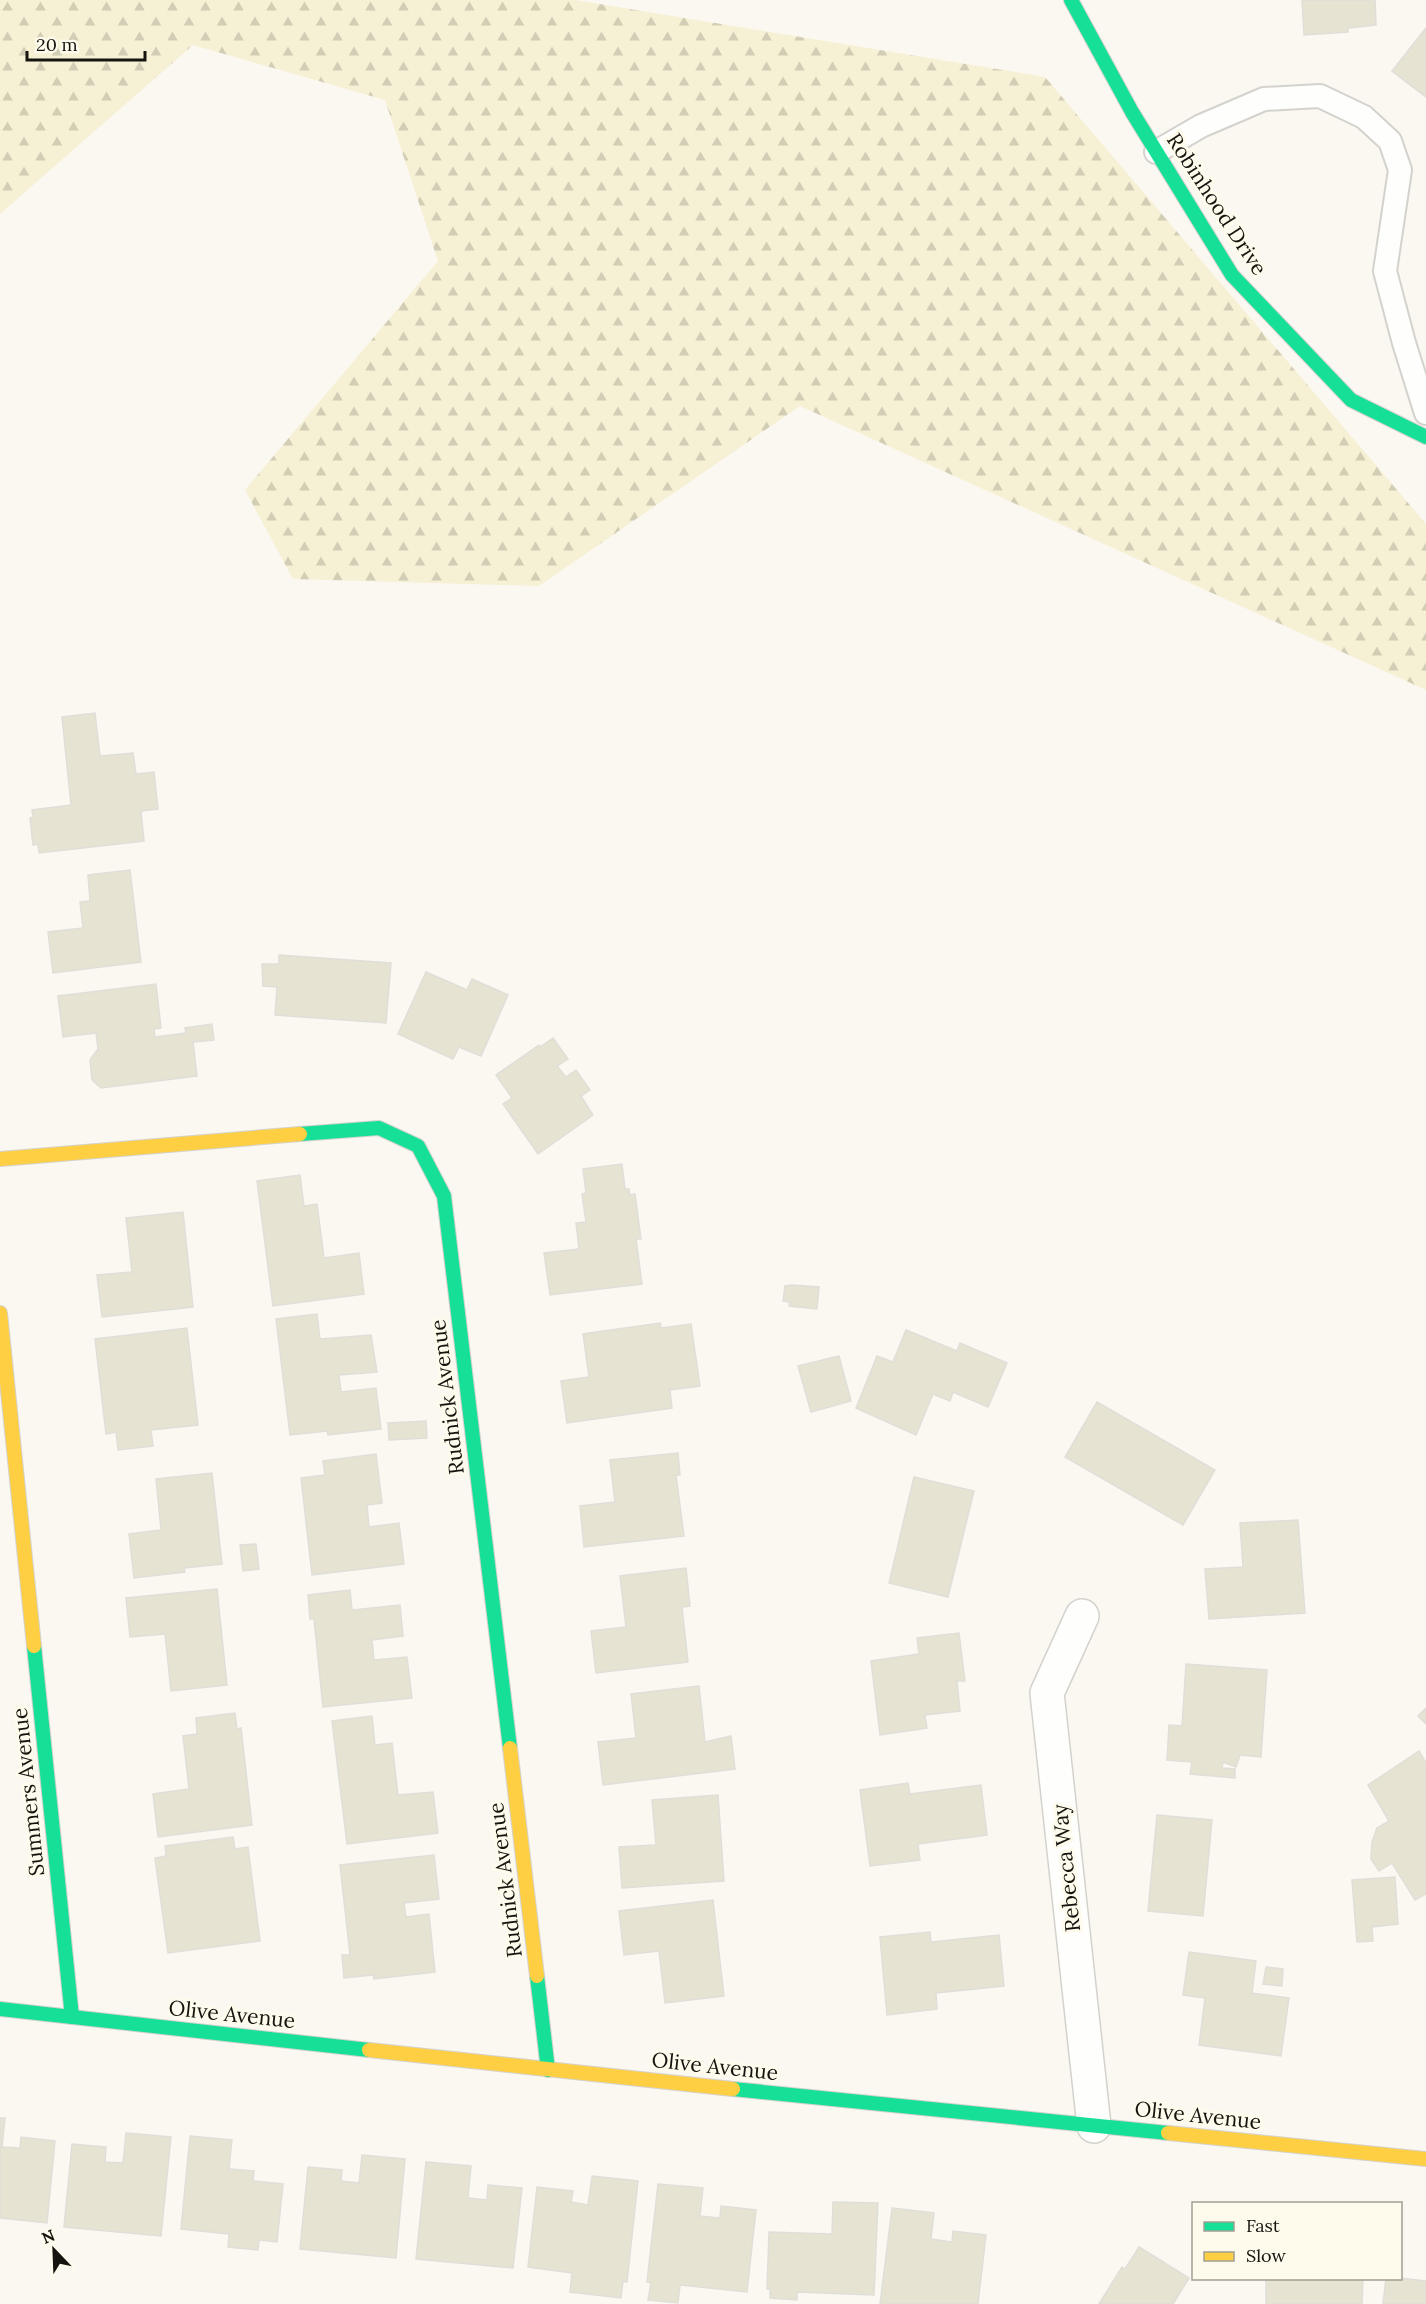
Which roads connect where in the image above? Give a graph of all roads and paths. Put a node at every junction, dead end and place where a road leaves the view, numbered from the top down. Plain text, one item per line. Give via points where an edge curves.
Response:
1 (1071, 0) edge
2 (1156, 152) junction
3 (1426, 413) edge
4 (1426, 437) edge
5 (0, 1160) edge
6 (0, 1313) edge
7 (1082, 1616) dead end
8 (0, 2009) edge
9 (72, 2017) junction
10 (548, 2070) junction
11 (1094, 2126) junction
12 (1426, 2159) edge

1 - 2 street, Robinhood Drive
2 - 3 lane via 1202,126 1264,99 1320,96 1364,117 1390,141 1400,170 1385,271
2 - 4 street, Robinhood Drive via 1232,274 1352,400
5 - 10 street, Rudnick Avenue via 379,1128 418,1146 444,1196
6 - 9 street, Summers Avenue
7 - 11 street, Rebecca Way via 1047,1693
8 - 9 street, Olive Avenue
9 - 10 street, Olive Avenue
10 - 11 street, Olive Avenue
11 - 12 street, Olive Avenue

